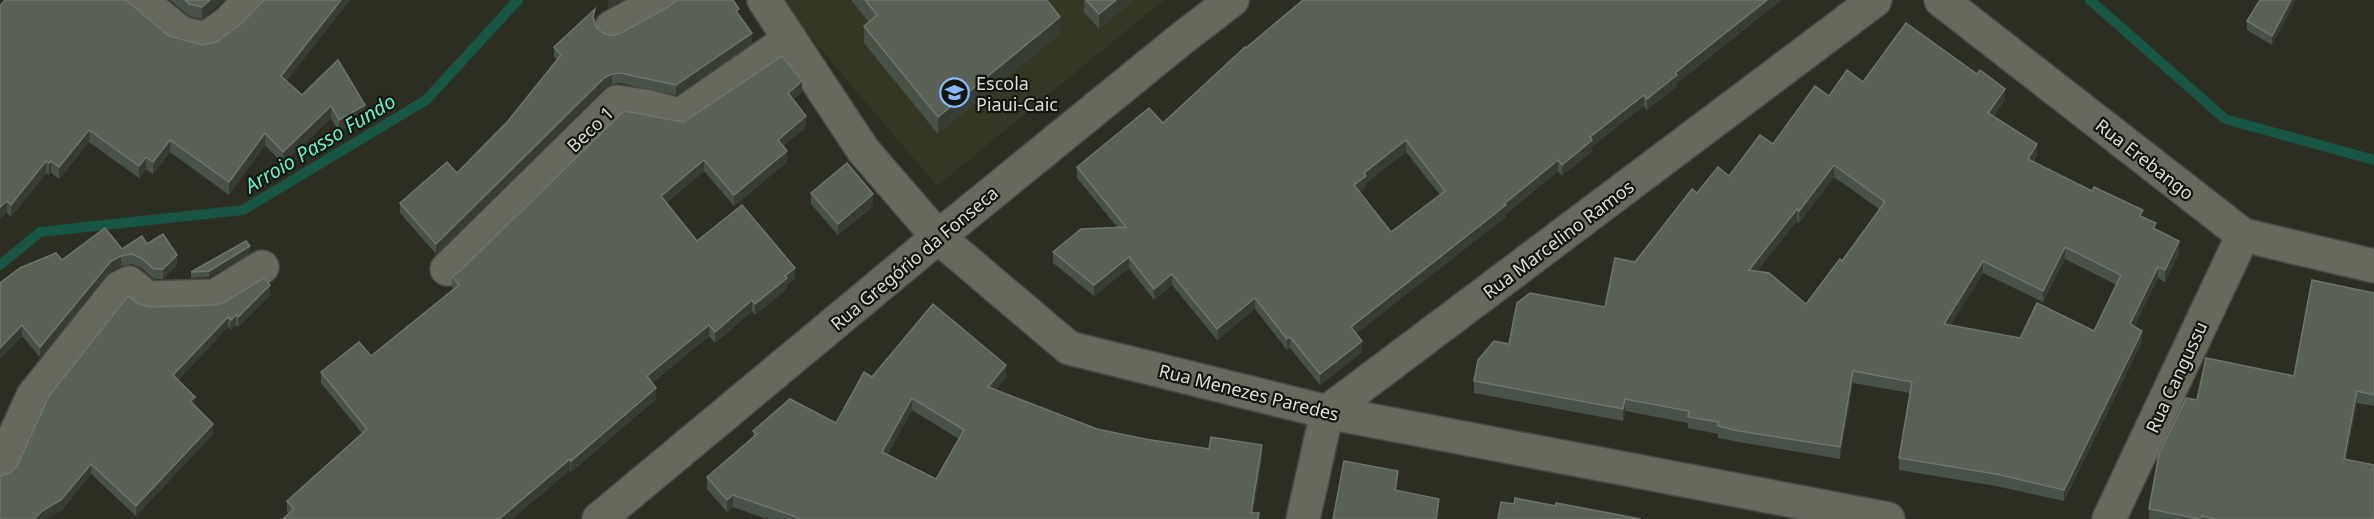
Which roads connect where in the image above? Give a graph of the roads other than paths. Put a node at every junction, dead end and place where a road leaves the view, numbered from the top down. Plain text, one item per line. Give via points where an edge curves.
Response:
1 (140, 0) edge
2 (250, 0) edge
3 (661, 0) edge
4 (764, 0) edge
5 (1232, 0) edge
6 (1875, 0) edge
7 (1941, 0) edge
8 (612, 27) dead end
9 (790, 39) junction
10 (2243, 235) junction
11 (938, 237) junction
12 (2374, 266) edge
13 (262, 267) dead end
14 (447, 269) dead end
15 (1327, 412) junction
16 (0, 468) edge
17 (599, 519) edge
18 (1303, 519) edge
19 (1888, 519) edge
20 (2109, 519) edge

1 - 2 street via 181,33 206,39
3 - 8 street
4 - 9 street, Rua Menezes Paredes
5 - 11 street, Rua Gregório da Fonseca
6 - 15 street, Rua Marcelino Ramos
7 - 10 street, Rua Erebango
9 - 11 street, Rua Menezes Paredes via 863,150
9 - 14 street, Beco 1 via 680,115 617,102
10 - 12 street, Rua Erebango
10 - 20 street, Rua Cangussu
11 - 15 street, Rua Menezes Paredes via 1069,348
11 - 17 street, Rua Gregório da Fonseca
13 - 16 street via 215,296 148,298 129,283 119,288 33,396
15 - 18 street
15 - 19 street, Rua Menezes Paredes

